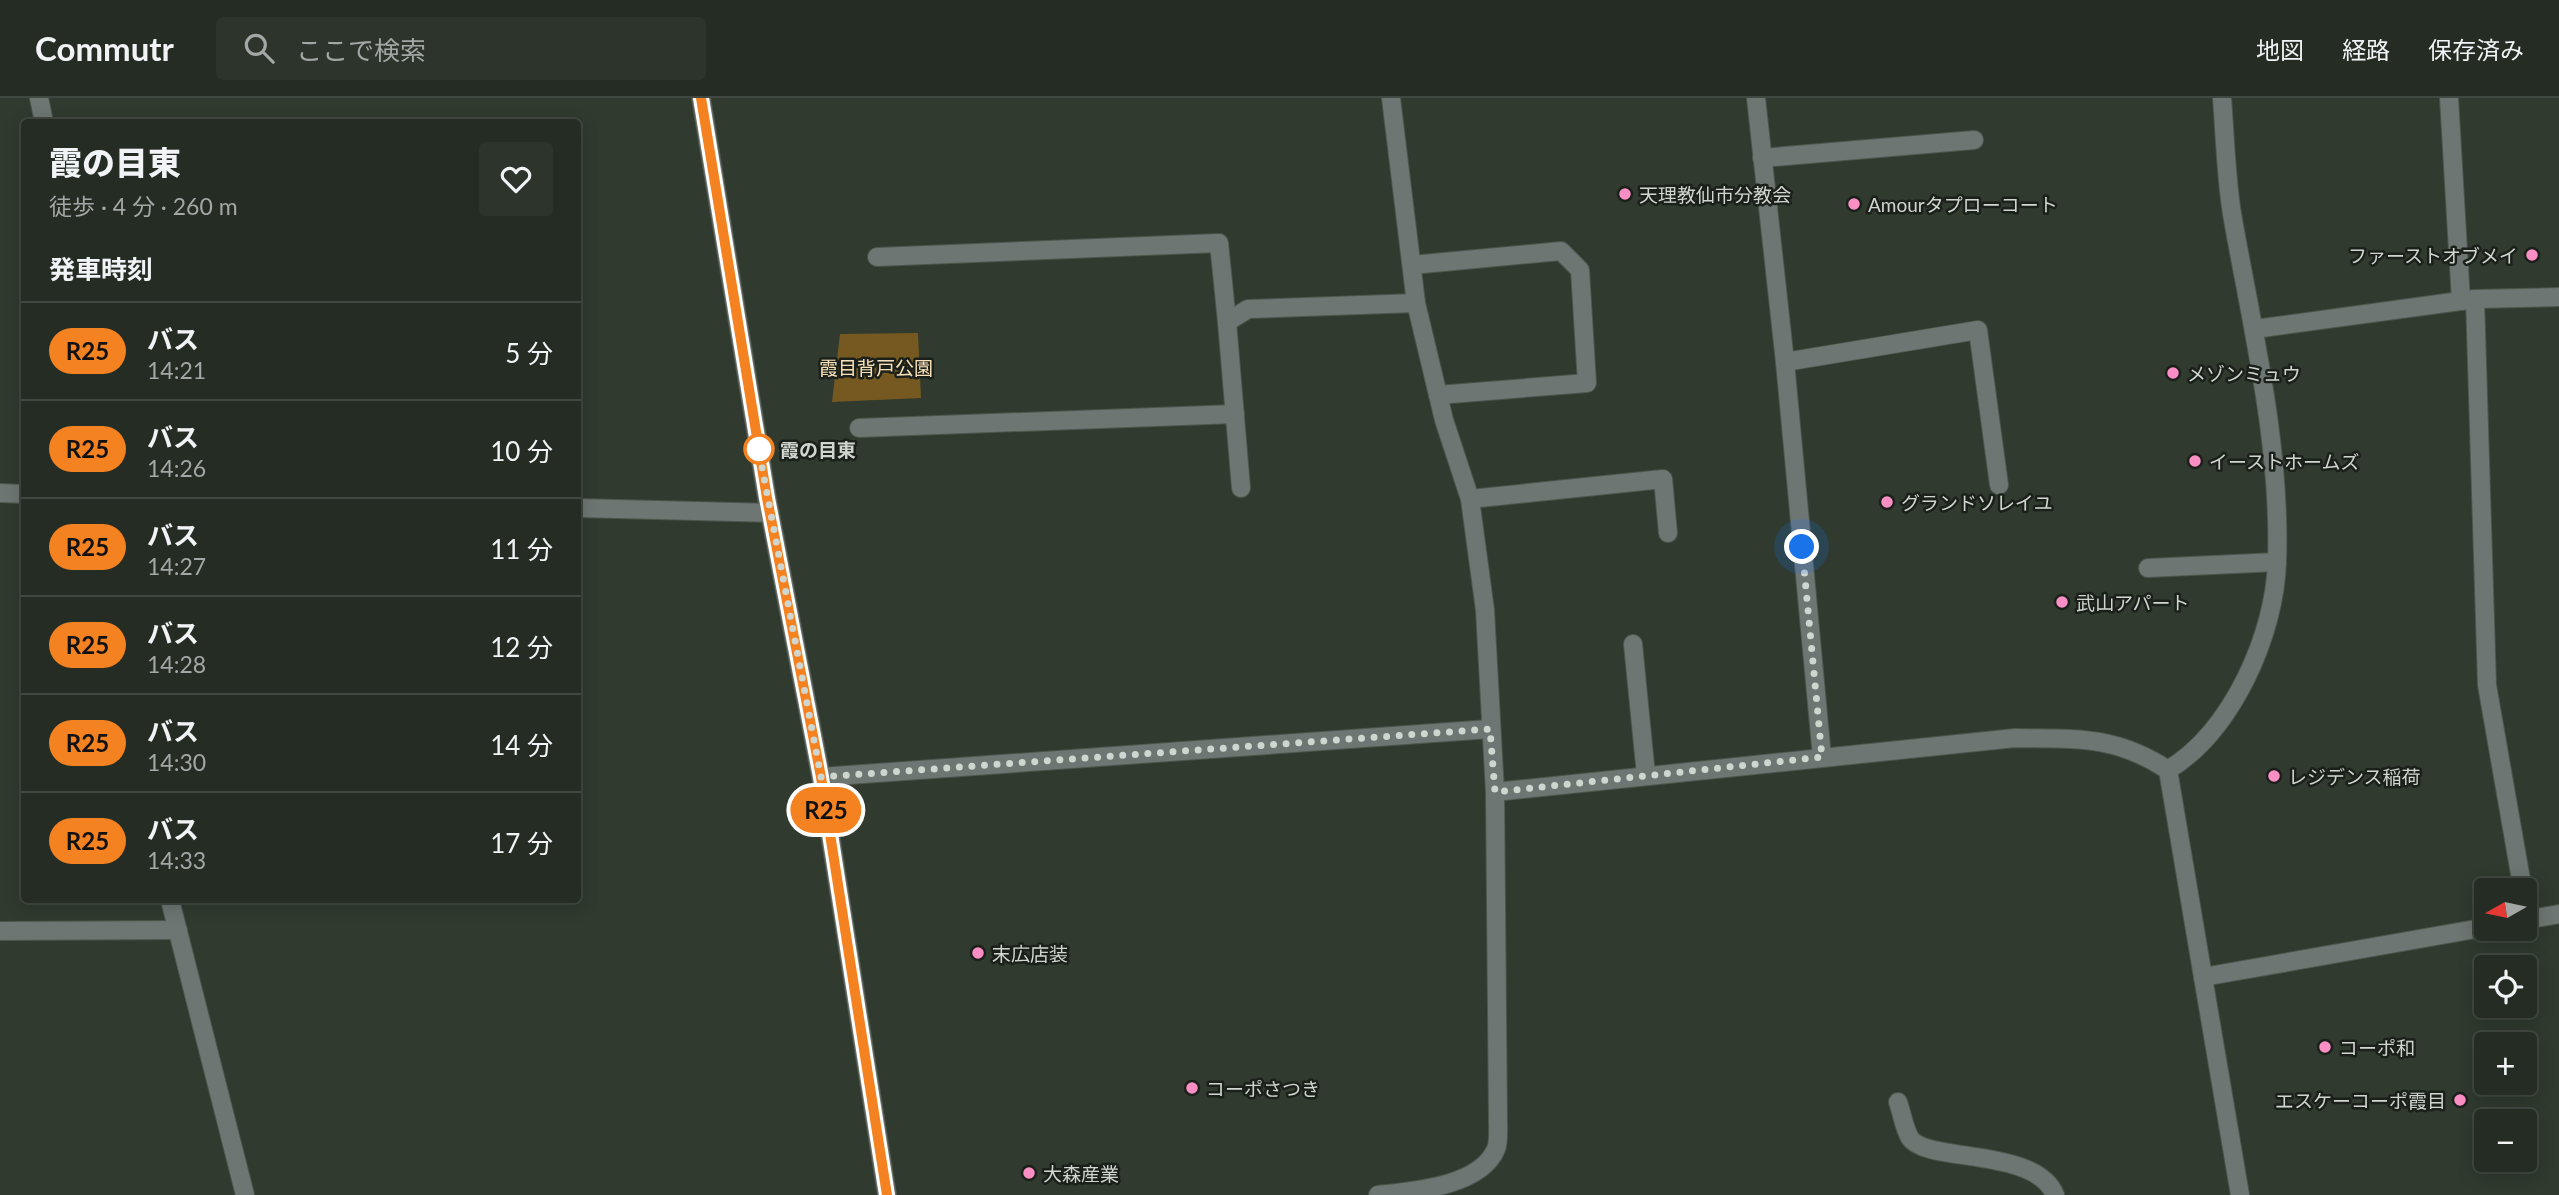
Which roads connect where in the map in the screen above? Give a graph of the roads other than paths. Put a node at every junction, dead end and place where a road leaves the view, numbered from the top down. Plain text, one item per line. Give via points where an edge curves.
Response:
1 (39, 98) edge
2 (701, 98) edge
3 (1391, 98) edge
4 (1756, 98) edge
5 (2222, 98) edge
6 (2449, 98) edge
7 (43, 119) edge
8 (1974, 139) dead end
9 (1762, 158) junction
10 (877, 257) dead end
11 (1412, 265) junction
12 (2559, 297) edge
13 (2468, 300) junction
14 (1416, 303) junction
15 (1227, 322) junction
16 (2255, 329) junction
17 (1785, 362) junction
18 (1438, 395) junction
19 (1235, 414) junction
20 (859, 428) dead end
21 (1999, 485) dead end
22 (1241, 488) dead end
23 (0, 493) edge
24 (21, 494) edge
25 (1470, 499) junction
26 (581, 508) edge
27 (770, 513) junction
28 (1668, 533) dead end
29 (2277, 562) junction
30 (2148, 568) dead end
31 (1633, 644) dead end
32 (1490, 729) junction
33 (1822, 757) junction
34 (2168, 770) junction
35 (1646, 775) junction
36 (821, 777) junction
37 (1495, 792) junction
38 (2521, 878) edge
39 (171, 903) edge
40 (2538, 914) edge
41 (2559, 914) edge
42 (2474, 929) edge
43 (0, 930) edge
44 (178, 930) junction
45 (2203, 977) junction
46 (1898, 1102) dead end
47 (246, 1195) edge
48 (887, 1195) edge
49 (1378, 1195) edge
50 (2055, 1195) edge
51 (2240, 1195) edge

1 - 7 street
2 - 27 street
3 - 11 street
4 - 9 street
5 - 16 street via 2232,211
6 - 13 street
8 - 9 street
9 - 17 street
10 - 15 street via 1219,243
11 - 14 street
11 - 18 street via 1561,251 1580,270 1587,383
12 - 13 street
13 - 16 street
13 - 38 street via 2487,685
14 - 15 street via 1248,309
14 - 18 street
15 - 19 street
16 - 29 street via 2272,457
17 - 21 street via 1978,330
17 - 33 street
18 - 25 street
19 - 20 street
19 - 22 street
23 - 24 street
25 - 28 street via 1663,480
25 - 32 street via 1485,610
26 - 27 street
27 - 36 street
29 - 30 street
29 - 34 street via 2259,648 2232,706 2186,759
31 - 35 street
32 - 36 street
32 - 37 street
33 - 34 street via 2015,738 2090,740 2127,746
33 - 35 street
34 - 45 street
35 - 37 street
36 - 48 street
37 - 49 street via 1500,1024 1496,1149 1480,1168 1457,1181
39 - 44 street
40 - 41 street
42 - 45 street
43 - 44 street
44 - 47 street
45 - 51 street
46 - 50 street via 1911,1140 1926,1150 1971,1154 2027,1169

